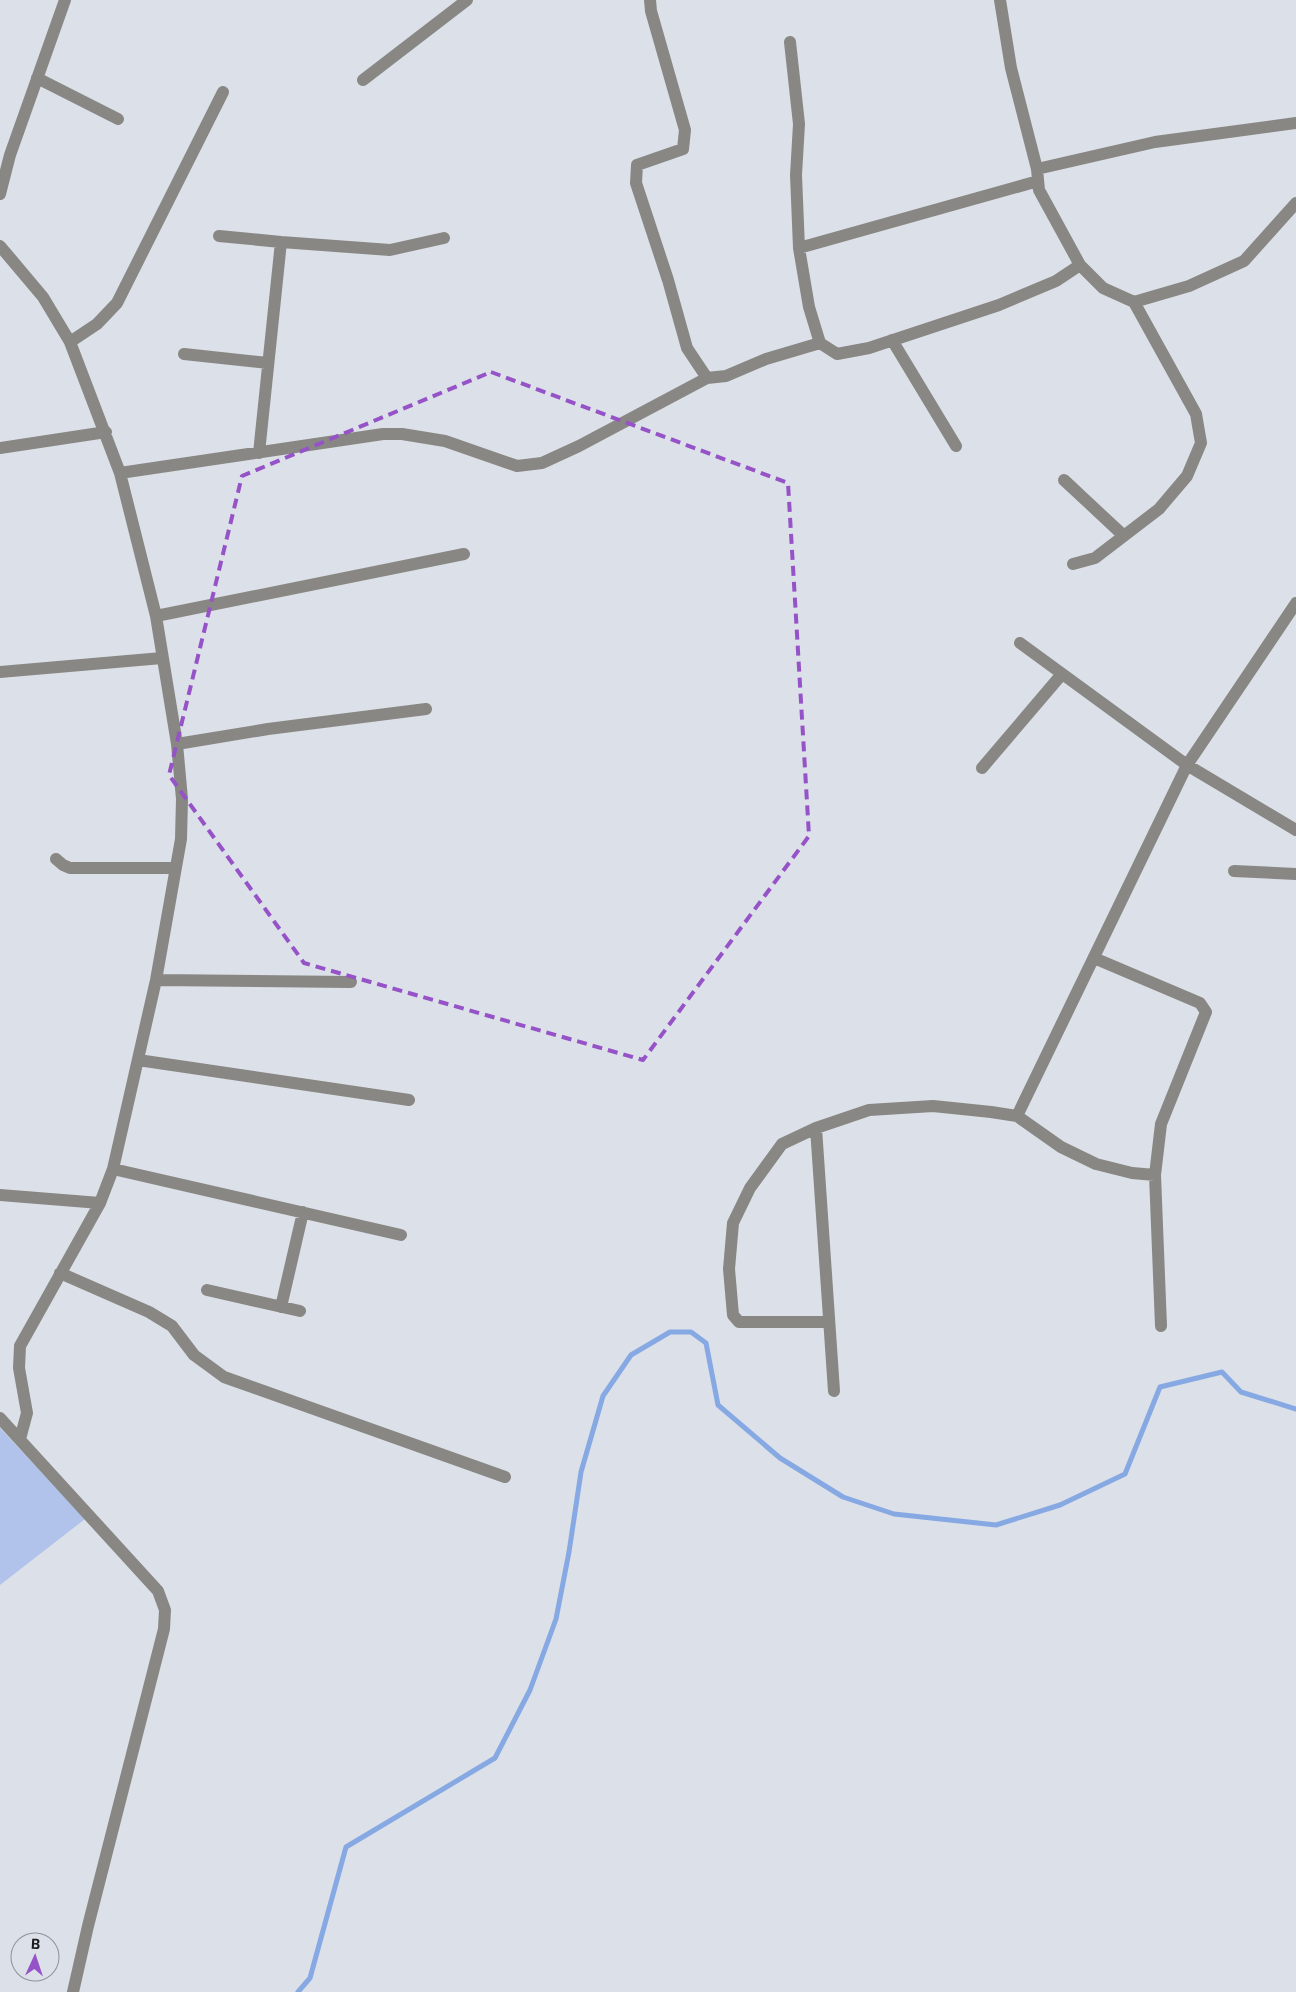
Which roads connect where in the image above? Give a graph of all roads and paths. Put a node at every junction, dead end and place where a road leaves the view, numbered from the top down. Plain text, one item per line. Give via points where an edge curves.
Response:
1 (65, 0) edge
2 (467, 0) edge
3 (650, 0) edge
4 (1000, 0) edge
5 (790, 42) dead end
6 (37, 78) junction
7 (363, 80) dead end
8 (223, 92) dead end
9 (118, 119) dead end
10 (1296, 122) edge
11 (1037, 175) junction
12 (0, 194) edge
13 (1296, 203) edge
14 (219, 236) dead end
15 (444, 238) dead end
16 (282, 242) junction
17 (0, 246) edge
18 (799, 248) junction
19 (6, 261) edge
20 (1080, 265) junction
21 (1134, 302) junction
22 (892, 340) junction
23 (70, 342) junction
24 (820, 343) junction
25 (184, 354) dead end
26 (268, 363) junction
27 (707, 378) junction
28 (106, 432) junction
29 (956, 446) dead end
30 (0, 448) edge
31 (259, 453) junction
32 (120, 473) junction
33 (1064, 480) dead end
34 (1124, 536) junction
35 (464, 554) dead end
36 (1073, 564) dead end
37 (1296, 603) edge
38 (156, 616) junction
39 (1020, 643) dead end
40 (162, 658) junction
41 (0, 672) edge
42 (1062, 674) junction
43 (426, 709) dead end
44 (177, 744) junction
45 (1187, 765) junction
46 (982, 768) dead end
47 (1296, 830) edge
48 (56, 859) dead end
49 (175, 868) junction
50 (1234, 871) dead end
51 (1296, 874) edge
52 (1094, 958) junction
53 (156, 980) junction
54 (351, 982) dead end
55 (138, 1060) junction
56 (409, 1100) dead end
57 (1017, 1116) junction
58 (816, 1128) junction
59 (113, 1169) junction
60 (1154, 1175) junction
61 (0, 1195) edge
62 (100, 1203) junction
63 (303, 1212) junction
64 (401, 1235) dead end
65 (60, 1273) junction
66 (207, 1290) dead end
67 (281, 1307) junction
68 (300, 1311) dead end
69 (829, 1322) junction
70 (1161, 1326) dead end
71 (834, 1391) dead end
72 (0, 1418) edge
73 (20, 1439) junction
74 (505, 1477) dead end
75 (73, 1992) edge

1 - 6 street
2 - 7 street
3 - 27 street via 685,130 682,149 637,164 636,183 687,348
4 - 11 street via 1011,68
5 - 18 street via 799,124 796,176
6 - 9 street
6 - 12 street
8 - 23 street via 117,303 97,324
10 - 11 street via 1155,142
11 - 18 street
11 - 20 street via 1040,190
13 - 21 street via 1244,261 1189,286
14 - 16 street
15 - 16 street via 390,250
16 - 26 street
17 - 19 street
18 - 24 street via 809,307
19 - 23 street via 43,297
20 - 21 street via 1103,288
20 - 22 street via 1056,281 999,305
21 - 34 street via 1196,414 1201,443 1187,476 1158,509
22 - 24 street via 837,354
22 - 29 street
23 - 28 street
24 - 27 street via 766,359 726,376
25 - 26 street
26 - 31 street
27 - 31 street via 579,446 542,462 517,466 445,441 402,434 383,434
28 - 30 street
28 - 32 street
31 - 32 street
32 - 38 street
33 - 34 street
34 - 36 street via 1096,558
35 - 38 street
37 - 45 street
38 - 40 street
39 - 42 street
40 - 41 street
40 - 44 street
42 - 45 street
42 - 46 street
43 - 44 street
44 - 49 street via 182,798 181,839
45 - 47 street
45 - 52 street
48 - 49 street via 70,868
49 - 53 street
50 - 51 street
52 - 57 street
52 - 60 street via 1200,1003 1206,1012 1161,1124
53 - 54 street
53 - 55 street
55 - 56 street
55 - 59 street
57 - 58 street via 933,1106 869,1110
57 - 60 street via 1060,1147 1096,1164
58 - 69 street
58 - 69 street via 782,1144 750,1188 733,1223 728,1269 732,1315 738,1322
59 - 62 street
59 - 63 street
60 - 70 street
61 - 62 street
62 - 65 street
63 - 64 street
63 - 67 street
65 - 73 street via 20,1346 19,1368 27,1414
65 - 74 street via 149,1312 172,1326 194,1355 224,1377
66 - 67 street
67 - 68 street
69 - 71 street
72 - 73 street
73 - 75 street via 158,1591 166,1610 164,1629

